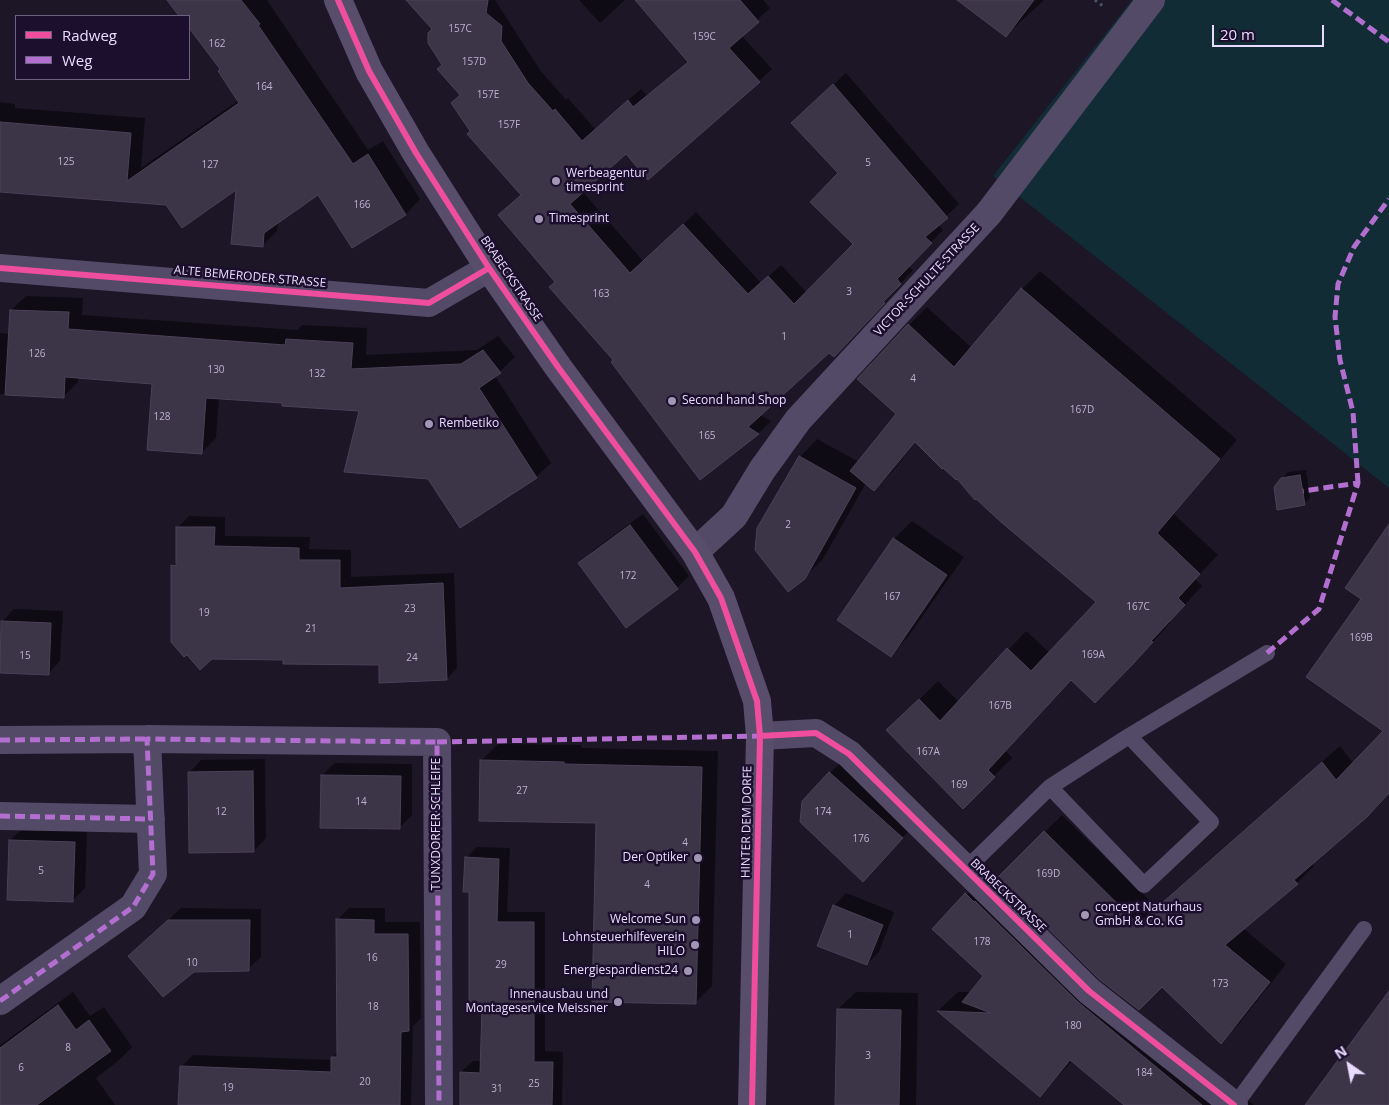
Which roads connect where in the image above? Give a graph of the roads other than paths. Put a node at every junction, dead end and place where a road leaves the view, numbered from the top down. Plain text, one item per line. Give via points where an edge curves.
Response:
1 (338, 0) edge
2 (1151, 0) edge
3 (0, 268) edge
4 (489, 268) junction
5 (695, 552) junction
6 (1267, 653) dead end
7 (760, 736) junction
8 (1129, 736) junction
9 (147, 739) junction
10 (0, 740) edge
11 (1050, 787) junction
12 (0, 816) edge
13 (151, 819) junction
14 (965, 870) junction
15 (1364, 929) dead end
16 (0, 1001) edge
17 (439, 1105) edge
18 (752, 1105) edge
19 (1234, 1105) edge

1 - 4 main road, BRABECKSTRASSE via 373,79
2 - 5 street, VICTOR-SCHULTE-STRASSE via 989,213 798,420 734,516
3 - 4 street, ALTE BEMERODER STRASSE via 429,303
4 - 5 main road, BRABECKSTRASSE
5 - 7 main road, HINTER DEM DORFE via 721,598 757,701
6 - 8 lane
7 - 14 street, BRABECKSTRASSE via 816,733 848,754
7 - 18 main road, HINTER DEM DORFE
8 - 11 lane
8 - 11 lane via 1211,822 1144,885
9 - 10 street, TUNXDORFER SCHLEIFE
9 - 13 street
9 - 17 street, TUNXDORFER SCHLEIFE via 437,742
11 - 14 lane
12 - 13 street
13 - 16 street via 153,874 133,906
14 - 19 street, BRABECKSTRASSE via 1089,990
15 - 19 lane

